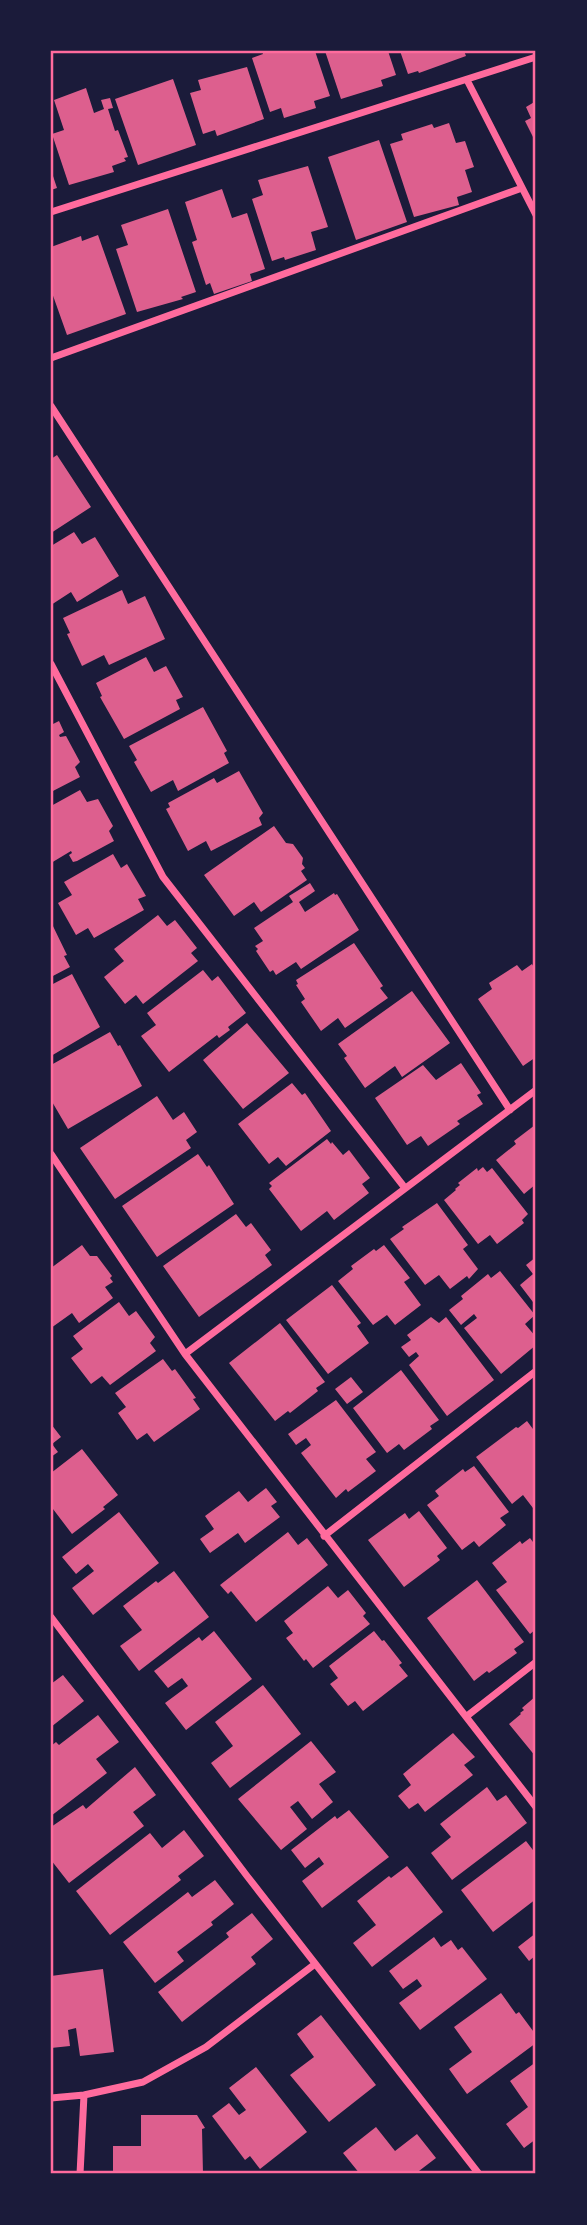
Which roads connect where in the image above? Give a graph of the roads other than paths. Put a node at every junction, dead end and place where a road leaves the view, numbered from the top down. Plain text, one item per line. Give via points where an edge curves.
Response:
1 (536, 57) edge
2 (467, 79) junction
3 (522, 188) junction
4 (51, 212) edge
5 (536, 215) edge
6 (51, 358) edge
7 (51, 406) edge
8 (51, 664) edge
9 (536, 1090) edge
10 (510, 1110) junction
11 (51, 1154) edge
12 (405, 1188) junction
13 (185, 1354) junction
14 (536, 1371) edge
15 (324, 1536) junction
16 (51, 1617) edge
17 (536, 1662) edge
18 (467, 1716) junction
19 (536, 1807) edge
20 (315, 1964) junction
21 (85, 2095) junction
22 (51, 2098) edge
23 (80, 2174) edge
24 (479, 2174) edge

1 - 2 street
2 - 3 street
2 - 4 street
3 - 5 street
3 - 6 street
7 - 10 street
8 - 12 street via 163,877
9 - 10 street
10 - 12 street
11 - 13 street
12 - 13 street
13 - 15 street
14 - 15 street
15 - 18 street
16 - 20 street
17 - 18 street
18 - 19 street
20 - 21 street via 206,2047 143,2082
20 - 24 street
21 - 22 street
21 - 23 street

